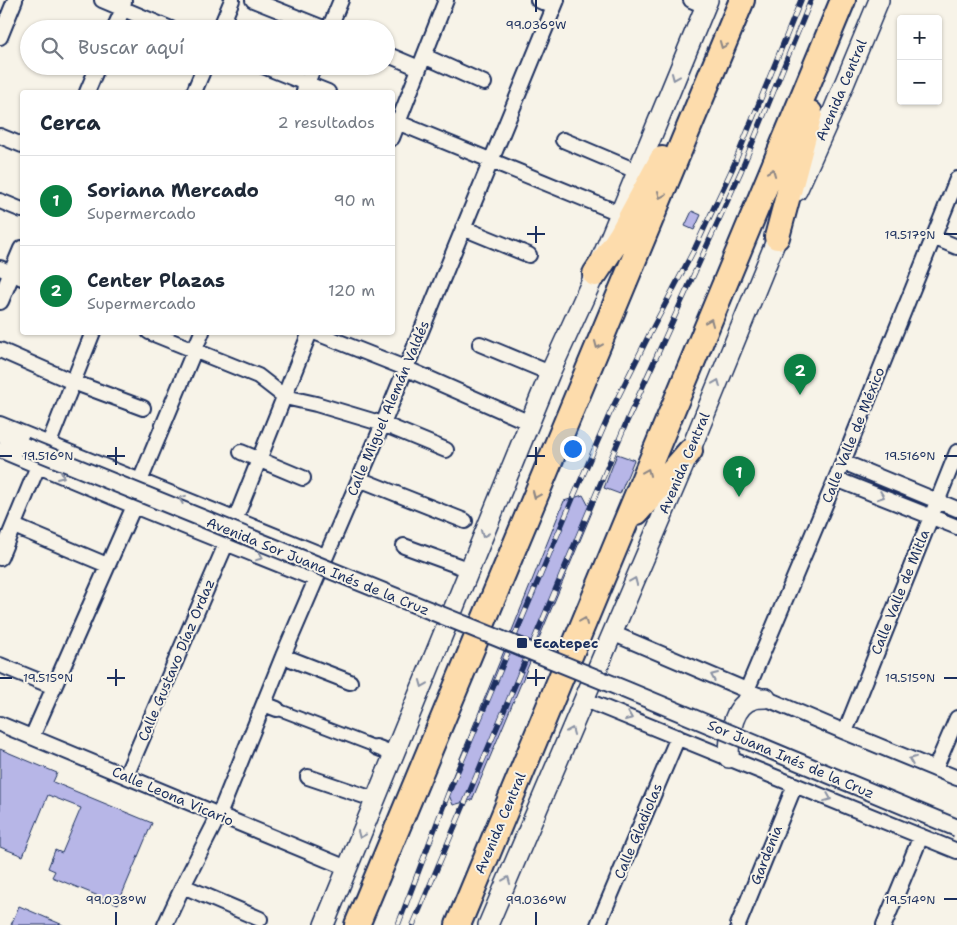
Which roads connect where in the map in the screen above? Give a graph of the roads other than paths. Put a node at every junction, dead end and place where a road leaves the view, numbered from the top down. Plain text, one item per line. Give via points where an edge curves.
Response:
1 (15, 0) edge
2 (102, 0) edge
3 (232, 0) edge
4 (253, 0) edge
5 (341, 0) edge
6 (446, 0) edge
7 (538, 0) edge
8 (742, 0) edge
9 (843, 0) edge
10 (879, 0) edge
11 (701, 2) edge
12 (555, 3) edge
13 (124, 4) edge
14 (118, 20) edge
15 (154, 20) edge
16 (224, 20) edge
17 (305, 20) edge
18 (332, 20) edge
19 (834, 22) junction
20 (0, 37) edge
21 (395, 56) edge
22 (421, 62) junction
23 (94, 75) edge
24 (201, 75) edge
25 (280, 75) edge
26 (310, 75) edge
27 (484, 83) dead end
28 (305, 88) edge
29 (88, 90) edge
30 (195, 90) edge
31 (694, 115) junction
32 (396, 122) edge
33 (0, 136) edge
34 (563, 140) dead end
35 (20, 144) edge
36 (490, 161) junction
37 (636, 171) junction
38 (957, 179) edge
39 (0, 201) edge
40 (20, 209) edge
41 (619, 213) junction
42 (463, 228) junction
43 (777, 237) junction
44 (933, 237) junction
45 (957, 247) edge
46 (20, 254) edge
47 (529, 255) dead end
48 (12, 273) edge
49 (594, 274) junction
50 (0, 301) edge
51 (92, 335) edge
52 (157, 335) edge
53 (201, 335) edge
54 (309, 335) edge
55 (322, 335) edge
56 (480, 344) dead end
57 (195, 349) junction
58 (0, 350) edge
59 (405, 368) junction
60 (550, 373) junction
61 (73, 382) junction
62 (285, 397) junction
63 (143, 408) dead end
64 (530, 423) junction
65 (0, 424) edge
66 (383, 424) junction
67 (7, 442) edge
68 (49, 442) junction
69 (446, 450) dead end
70 (690, 451) junction
71 (241, 452) dead end
72 (957, 452) edge
73 (259, 460) junction
74 (843, 462) junction
75 (38, 466) junction
76 (303, 478) dead end
77 (359, 479) junction
78 (836, 479) junction
79 (140, 481) junction
80 (937, 500) junction
81 (134, 506) junction
82 (957, 509) edge
83 (930, 516) junction
84 (235, 520) junction
85 (465, 520) dead end
86 (14, 526) junction
87 (624, 526) junction
88 (957, 527) edge
89 (226, 544) junction
90 (404, 546) dead end
91 (325, 556) junction
92 (0, 558) edge
93 (107, 566) junction
94 (470, 570) junction
95 (315, 579) junction
96 (612, 633) junction
97 (283, 656) junction
98 (0, 665) edge
99 (350, 682) dead end
100 (54, 687) junction
101 (626, 690) joint
102 (748, 690) junction
103 (766, 698) junction
104 (583, 699) junction
105 (270, 706) junction
106 (957, 718) edge
107 (0, 724) edge
108 (844, 732) junction
109 (32, 737) junction
110 (678, 737) junction
111 (376, 747) joint
112 (394, 754) junction
113 (729, 758) junction
114 (935, 769) junction
115 (126, 776) junction
116 (308, 777) dead end
117 (957, 778) edge
118 (795, 785) junction
119 (376, 800) junction
120 (220, 816) junction
121 (957, 828) edge
122 (921, 836) junction
123 (957, 851) edge
124 (347, 868) junction
125 (183, 886) junction
126 (260, 919) dead end
127 (165, 925) edge
128 (324, 925) edge
129 (357, 925) edge
130 (458, 925) edge
131 (488, 925) edge
132 (598, 925) edge
133 (738, 925) edge
134 (884, 925) edge

1 - 20 street
2 - 13 street
3 - 16 street
4 - 17 street
5 - 18 street
6 - 22 street
7 - 12 street
8 -> 31 highway
9 - 19 highway, Avenida Central
10 - 43 main road, Avenida Central
11 -> 37 main road
12 - 36 street, Calle Miguel Alemán Valdés
13 - 14 street
13 - 15 street
19 - 43 highway
87 -> 19 highway, Avenida Central
21 - 22 street
22 - 27 street
22 - 32 street
23 - 29 street
24 - 30 street
25 - 28 street
26 - 28 street
31 - 49 highway via 658,165 621,235
31 -> 129 highway
32 - 36 street
33 - 35 street
34 - 37 street
36 - 41 street
36 - 42 street, Calle Miguel Alemán Valdés
37 - 41 main road
38 - 44 street, Calle Valle de México
39 - 40 street
41 - 49 main road
42 - 47 street
42 - 59 street, Calle Miguel Alemán Valdés
70 -> 43 main road, Avenida Central
44 - 45 street
44 - 74 street, Calle Valle de México
46 - 48 street
48 - 50 street
49 - 60 main road
51 - 61 street
52 - 57 street
53 - 57 street
54 - 62 street
55 - 59 street
56 - 60 street
57 - 62 street via 258,376
57 - 79 street
58 - 61 street
59 - 64 street
59 - 66 street, Calle Miguel Alemán Valdés
60 - 64 main road
61 - 63 street
61 - 68 street
62 - 66 street
62 - 73 street
64 -> 94 main road
65 - 68 street, Avenida Sor Juana Inés de la Cruz
66 - 69 street
66 - 77 street, Calle Miguel Alemán Valdés
67 - 75 street, Avenida Sor Juana Inés de la Cruz
67 - 101 street, Avenida Sor Juana Inés de la Cruz, bridge
68 - 79 street, Avenida Sor Juana Inés de la Cruz
70 - 87 highway
96 -> 70 main road, Avenida Central
71 - 73 street
72 - 80 street, Calle Valle de Mitla
73 - 76 street
73 - 84 street
74 - 78 street, Calle Valle de México
74 - 80 street
75 -> 81 street, Avenida Sor Juana Inés de la Cruz
75 - 86 street
77 - 85 street
77 - 91 street, Calle Miguel Alemán Valdés
78 -> 83 street
78 - 102 street, Calle Valle de México
84 -> 79 street, Avenida Sor Juana Inés de la Cruz
80 - 82 street
80 - 83 street, Calle Valle de Mitla
81 - 89 street, Avenida Sor Juana Inés de la Cruz
81 - 93 street
83 - 88 street
83 - 108 street, Calle Valle de Mitla
84 - 91 street, Avenida Sor Juana Inés de la Cruz
86 - 92 street
86 - 93 street
130 -> 87 highway, Avenida Central
89 -> 95 street, Avenida Sor Juana Inés de la Cruz
89 - 115 street, Calle Gustavo Díaz Ordaz
90 - 94 street
91 - 95 street, Calle Miguel Alemán Valdés
93 - 100 street
94 -> 112 main road
95 - 97 street, Calle Miguel Alemán Valdés
102 -> 96 street
96 - 104 main road, Avenida Central
97 - 99 street
97 - 105 street, Calle Miguel Alemán Valdés
98 - 100 street
100 - 109 street
101 - 121 street, Sor Juana Inés de la Cruz, bridge
102 - 103 street
103 - 108 street
103 - 113 main road via 754,698 743,705 734,719 729,736
104 -> 110 street
131 -> 104 main road, Avenida Central
105 - 111 street
105 - 120 street, Calle Miguel Alemán Valdés
106 - 114 street
107 - 109 street, Calle Leona Vicario
114 -> 108 street
109 - 115 street, Calle Leona Vicario
110 - 113 street
110 - 132 street, Calle Gladiolas
111 - 112 street
112 - 119 main road
113 - 118 street
114 - 117 street
115 - 120 street, Calle Leona Vicario
116 - 119 street
118 -> 122 street
118 - 133 street, Gardenia
119 -> 124 main road
120 - 124 street, Calle Leona Vicario
120 - 125 street, Calle Miguel Alemán Valdés
122 - 123 street
122 - 134 street
124 - 128 main road
125 - 126 street
125 - 127 street, Calle Miguel Alemán Valdés

